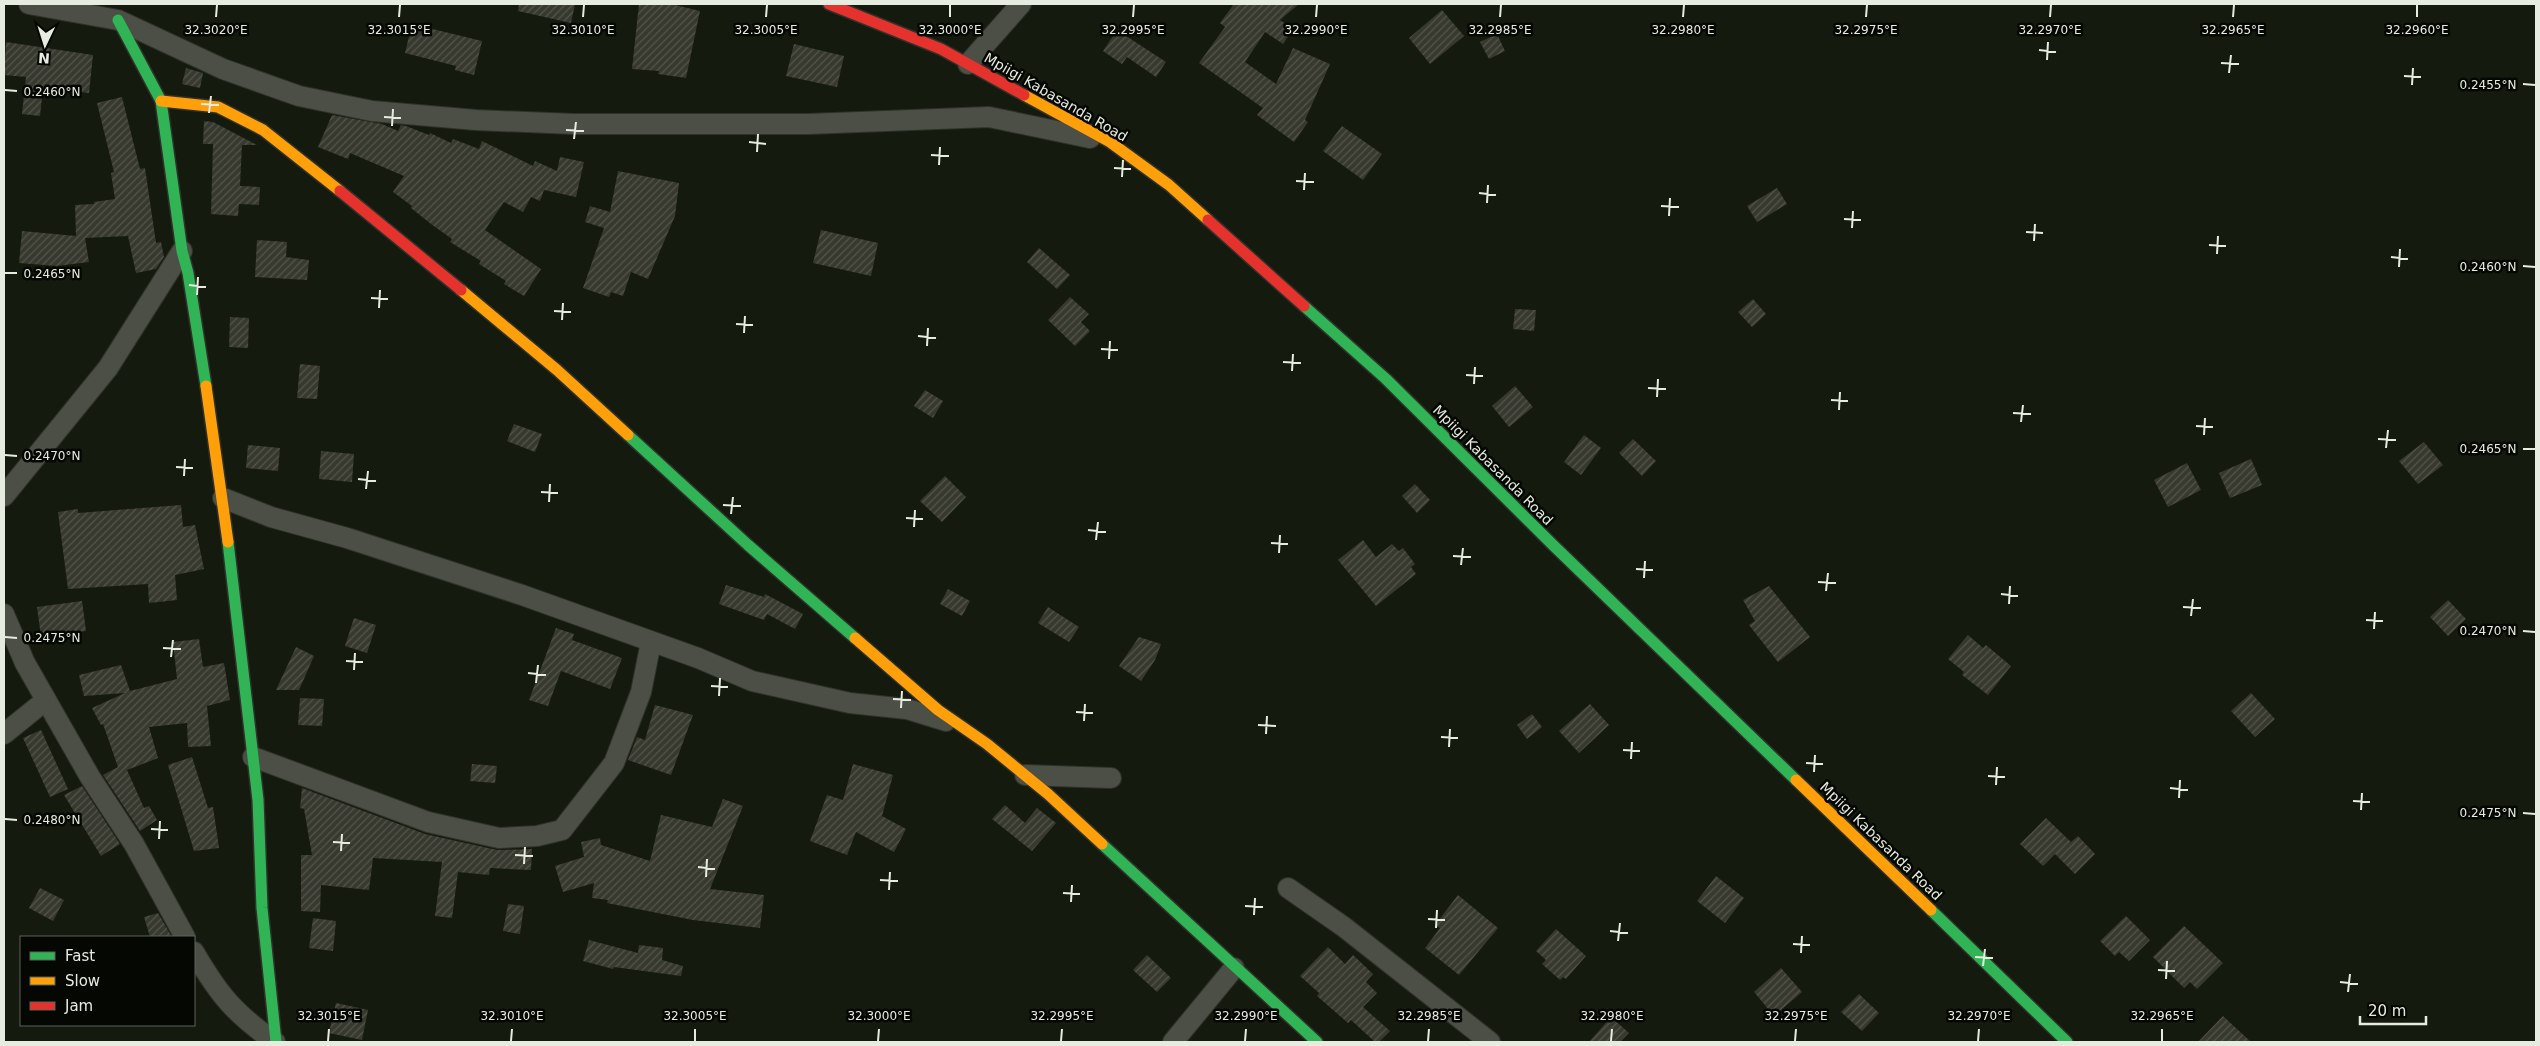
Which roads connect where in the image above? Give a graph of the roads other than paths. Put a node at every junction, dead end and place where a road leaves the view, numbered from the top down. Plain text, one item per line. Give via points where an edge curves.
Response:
1 (29, 4) edge
2 (829, 4) edge
3 (1021, 4) edge
4 (118, 20) junction
5 (968, 64) junction
6 (162, 101) junction
7 (1110, 142) junction
8 (182, 251) junction
9 (4, 496) edge
10 (223, 498) junction
11 (4, 614) edge
12 (651, 642) junction
13 (46, 700) junction
14 (957, 725) junction
15 (4, 734) edge
16 (253, 757) junction
17 (1025, 775) junction
18 (1111, 778) dead end
19 (1288, 888) dead end
20 (184, 936) edge
21 (195, 954) edge
22 (1234, 968) junction
23 (276, 1042) edge
24 (1173, 1042) edge
25 (1317, 1042) edge
26 (1490, 1042) edge
27 (2067, 1042) edge

1 - 4 street
2 - 5 street, Mpiigi Kabasanda Road via 941,49
3 - 5 street
4 - 6 street
4 - 7 street via 223,69 298,96 372,111 574,124 808,124 989,117
5 - 7 street, Mpiigi Kabasanda Road
6 - 8 street
6 - 14 street via 218,107 263,130 557,370 748,545
7 - 27 street, Mpiigi Kabasanda Road via 1169,185 1386,379
8 - 9 street via 108,368
8 - 10 street
10 - 12 street via 271,517 347,538
10 - 16 street
11 - 13 street via 25,663
12 - 14 street via 752,681 850,702 907,709
12 - 16 street via 640,692 614,762 562,830 537,836 499,838 428,822
13 - 15 street
13 - 20 street via 90,777 134,844
14 - 17 street
16 - 23 street via 268,987
17 - 18 street
17 - 22 street
19 - 26 street via 1344,926
21 - 23 street via 216,990 244,1020
22 - 24 street
22 - 25 street

